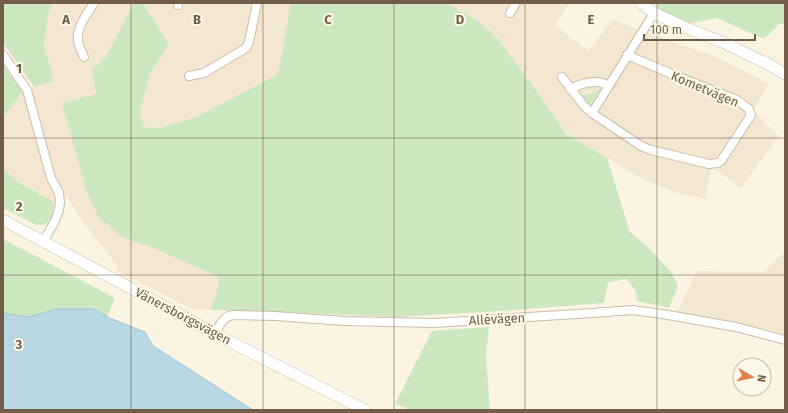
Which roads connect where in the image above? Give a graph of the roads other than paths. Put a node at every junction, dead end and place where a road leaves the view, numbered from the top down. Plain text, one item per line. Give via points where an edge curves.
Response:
1 (94, 3) edge
2 (257, 3) edge
3 (516, 3) edge
4 (641, 3) edge
5 (510, 13) dead end
6 (654, 13) junction
7 (3, 55) edge
8 (627, 55) junction
9 (84, 57) dead end
10 (785, 74) edge
11 (189, 76) dead end
12 (562, 78) dead end
13 (608, 85) junction
14 (570, 89) junction
15 (592, 113) junction
16 (3, 220) edge
17 (43, 242) junction
18 (215, 334) junction
19 (785, 340) edge
20 (365, 410) edge

1 - 9 street via 79,32 78,40
2 - 11 street via 246,48 204,73
3 - 5 street
4 - 6 main road
6 - 8 street
6 - 10 main road via 684,28 727,44
7 - 17 street via 26,90 51,178 59,193 59,210
8 - 13 street
8 - 15 street, Kometvägen via 737,100 749,109 751,114 721,161 709,164 641,146
12 - 14 street, Kometvägen
13 - 14 street via 593,82
13 - 15 street
14 - 15 street, Kometvägen
16 - 17 main road, Vänersborgsvägen
17 - 18 main road, Vänersborgsvägen
18 - 19 street, Allévägen via 225,318 232,315 434,323 632,310 736,327
18 - 20 main road, Vänersborgsvägen

